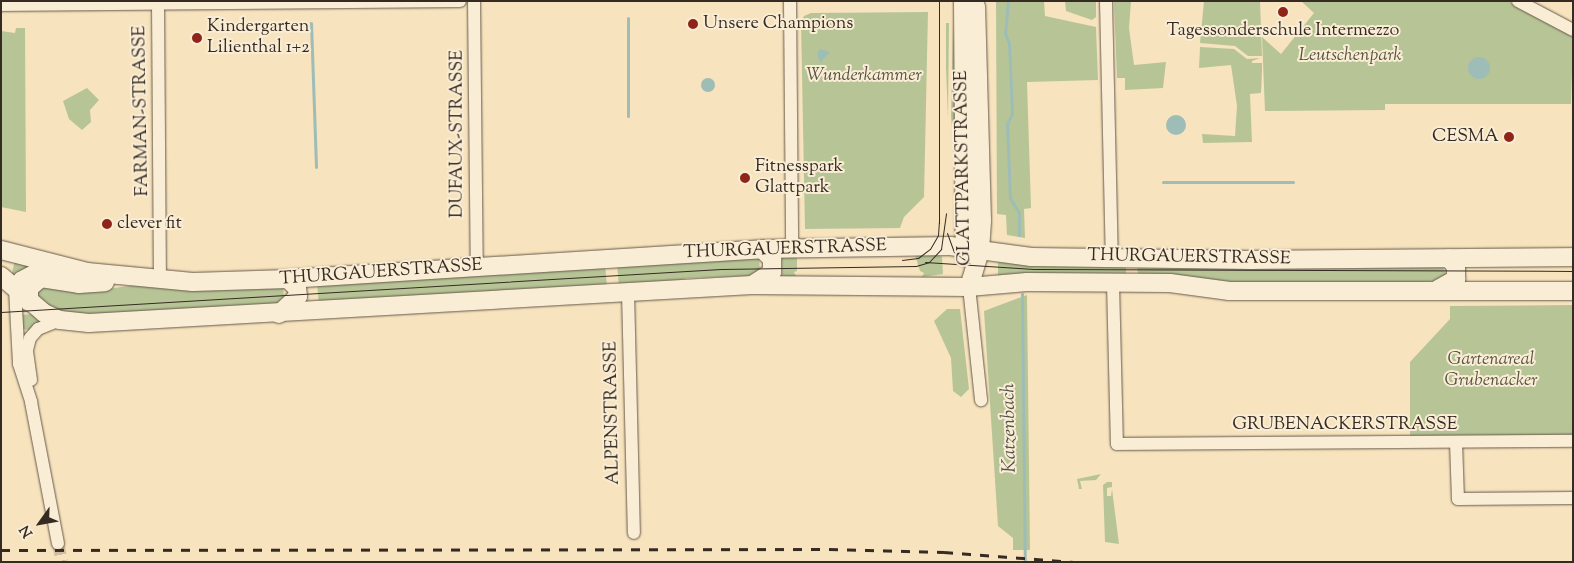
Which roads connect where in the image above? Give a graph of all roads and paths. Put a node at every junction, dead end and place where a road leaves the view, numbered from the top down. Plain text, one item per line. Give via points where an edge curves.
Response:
1 (460, 1) edge
2 (474, 1) edge
3 (790, 1) edge
4 (964, 1) edge
5 (972, 1) edge
6 (1106, 1) edge
7 (1518, 1) edge
8 (158, 3) edge
9 (1, 5) edge
10 (1573, 30) edge
11 (972, 248) junction
12 (762, 249) junction
13 (792, 249) junction
14 (1, 250) edge
15 (1112, 256) junction
16 (1573, 257) edge
17 (1449, 258) junction
18 (478, 266) junction
19 (1, 276) edge
20 (125, 278) junction
21 (288, 279) junction
22 (93, 281) junction
23 (160, 281) junction
24 (1113, 283) junction
25 (752, 285) junction
26 (969, 287) junction
27 (15, 289) junction
28 (1435, 290) junction
29 (1573, 291) edge
30 (628, 292) junction
31 (29, 302) junction
32 (280, 314) junction
33 (60, 320) junction
34 (981, 400) dead end
35 (31, 402) junction
36 (1456, 442) junction
37 (1573, 442) edge
38 (1573, 498) edge
39 (634, 533) dead end
40 (58, 543) tunnel mouth

1 - 8 street
2 - 18 street, DUFAUX-STRASSE
3 - 13 street
4 - 11 main road, GLATTPARKSTRASSE
5 - 11 main road, GLATTPARKSTRASSE via 976,17 982,204
6 - 15 street
7 - 10 street
8 - 9 street
8 - 23 street, FARMAN-STRASSE
11 - 13 main road, THURGAUERSTRASSE
11 - 15 main road, THURGAUERSTRASSE via 1031,257
11 - 26 main road, GLATTPARKSTRASSE
12 - 13 main road, THURGAUERSTRASSE
12 - 18 main road, THURGAUERSTRASSE
12 - 25 main road via 772,259 772,272
14 - 20 main road, THURGAUERSTRASSE via 50,265
15 - 17 main road, THURGAUERSTRASSE via 1252,260
16 - 17 main road, THURGAUERSTRASSE
17 - 28 main road via 1456,267 1456,279
18 - 21 main road, THURGAUERSTRASSE
19 - 27 main road, THURGAUERSTRASSE
20 - 22 main road
20 - 23 main road, THURGAUERSTRASSE
21 - 23 main road, THURGAUERSTRASSE
21 - 32 main road via 297,288 298,296
22 - 27 street via 40,270 20,278
22 - 31 main road via 79,284 40,278 31,285
24 - 26 main road, THURGAUERSTRASSE via 1027,282
24 - 28 main road, THURGAUERSTRASSE via 1170,283 1229,291
24 - 36 street, GRUBENACKERSTRASSE via 1117,444
25 - 26 main road, THURGAUERSTRASSE
25 - 30 main road, THURGAUERSTRASSE
26 - 34 street
27 - 31 main road, THURGAUERSTRASSE
27 - 35 street via 20,364
28 - 29 main road, THURGAUERSTRASSE
30 - 32 main road, THURGAUERSTRASSE
30 - 39 street, ALPENSTRASSE
31 - 33 main road, THURGAUERSTRASSE
32 - 33 main road, THURGAUERSTRASSE via 88,323
33 - 35 street via 38,329 28,344
35 - 40 street
36 - 37 street, GRUBENACKERSTRASSE
36 - 38 street via 1458,499

